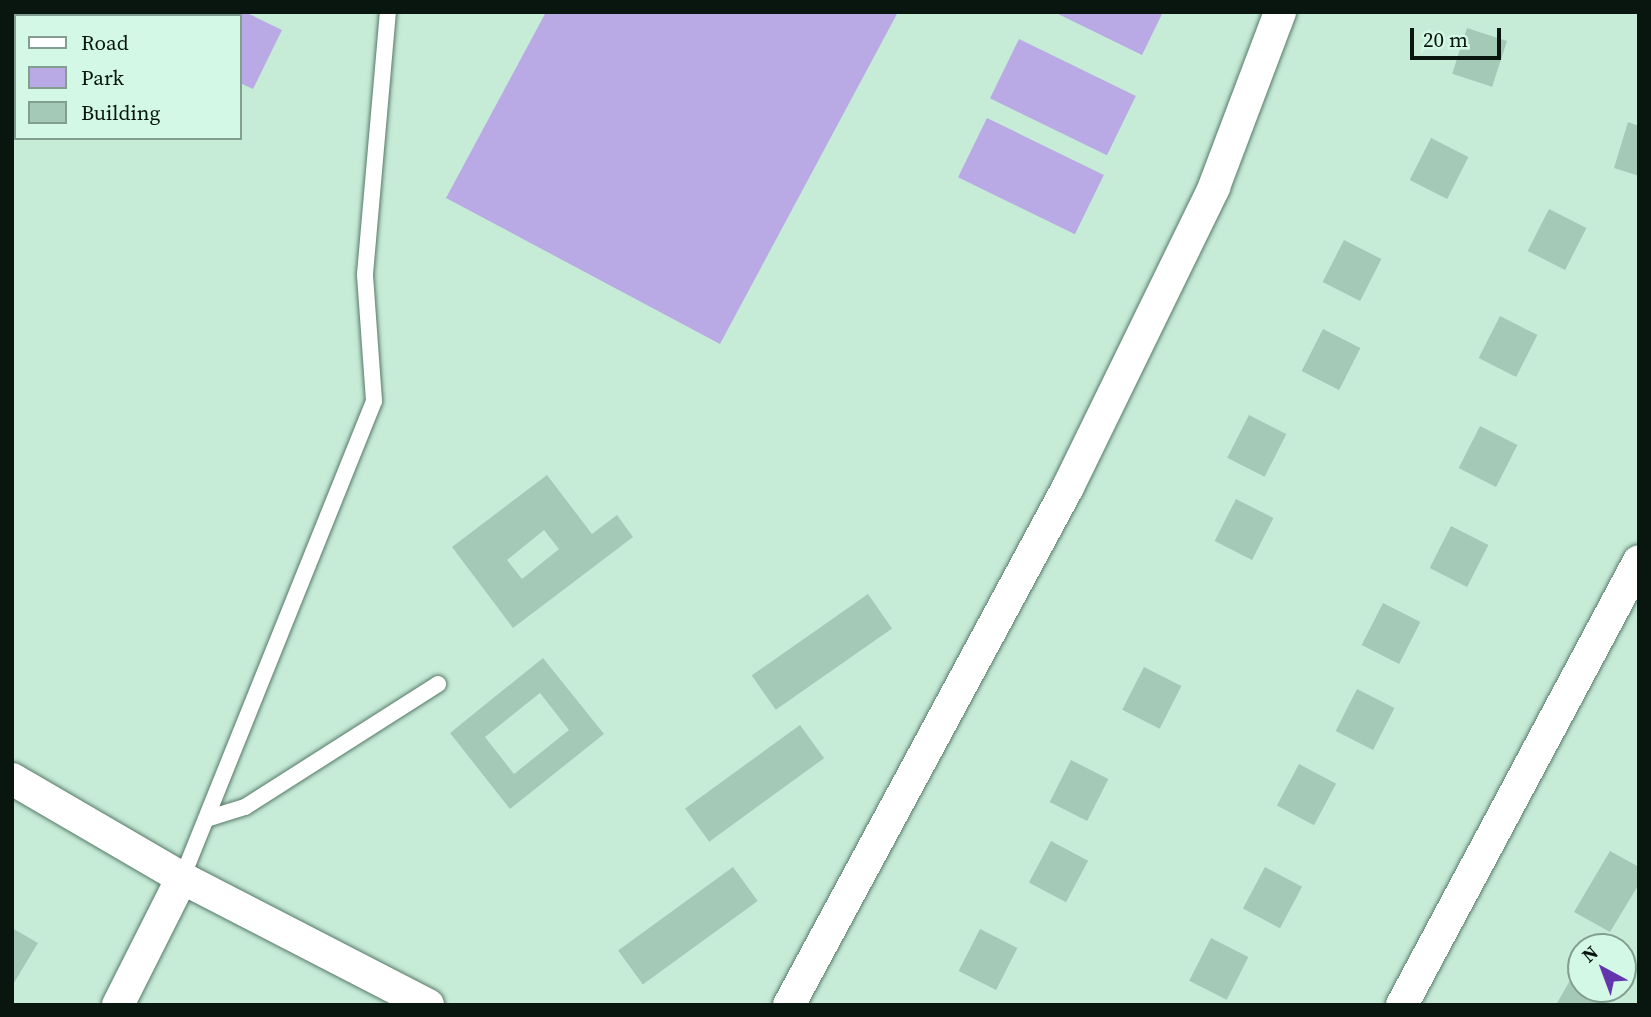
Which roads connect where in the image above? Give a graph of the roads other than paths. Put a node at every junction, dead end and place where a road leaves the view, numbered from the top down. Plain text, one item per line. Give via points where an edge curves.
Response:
1 (388, 12) edge
2 (1280, 12) edge
3 (1639, 561) edge
4 (438, 684) dead end
5 (12, 779) edge
6 (206, 819) junction
7 (182, 877) junction
8 (118, 1005) edge
9 (428, 1005) edge
10 (789, 1005) edge
11 (1402, 1005) edge

1 - 6 lane via 365,274 374,401
2 - 10 street via 1214,187 1068,487
3 - 11 street
4 - 6 lane via 245,807
5 - 7 street
6 - 7 lane
7 - 8 street
7 - 9 street

